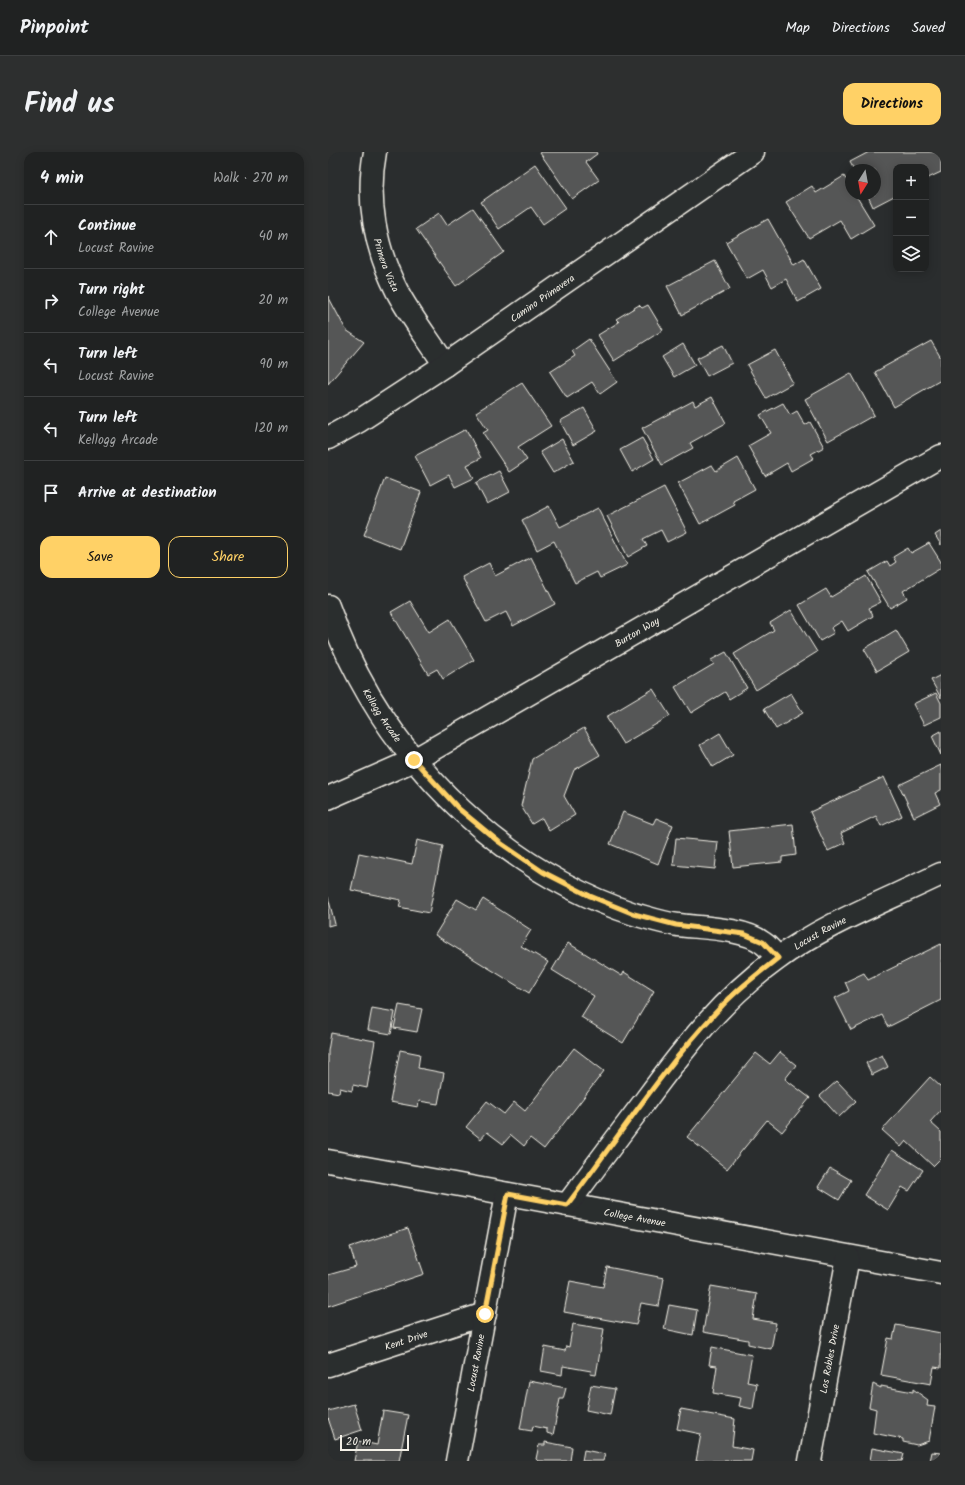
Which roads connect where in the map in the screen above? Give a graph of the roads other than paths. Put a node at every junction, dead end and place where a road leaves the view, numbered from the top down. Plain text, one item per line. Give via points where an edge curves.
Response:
1 (375, 152) edge
2 (753, 152) edge
3 (445, 365) junction
4 (328, 438) edge
5 (941, 456) edge
6 (328, 606) edge
7 (414, 760) junction
8 (328, 798) edge
9 (941, 874) edge
10 (778, 958) junction
11 (328, 1161) edge
12 (508, 1194) junction
13 (567, 1205) junction
14 (848, 1256) junction
15 (941, 1274) edge
16 (485, 1314) junction
17 (328, 1365) edge
18 (457, 1461) edge
19 (810, 1461) edge

1 - 3 street, Primera Vista via 371,194 375,230 384,262 397,292
2 - 3 street, Camino Primavera
3 - 4 street, Camino Primavera
5 - 7 street, Burton Way
6 - 7 street, Kellogg Arcade via 358,677 385,722
7 - 8 street, Burton Way
7 - 10 street, Kellogg Arcade via 459,809 499,842 543,872 590,896 634,914 676,925 744,934 763,942
9 - 10 street, Locust Ravine via 815,935
10 - 13 street, Locust Ravine via 720,1007 683,1050
11 - 12 street, College Avenue
12 - 13 street, College Avenue
12 - 16 street, Locust Ravine
13 - 14 street, College Avenue
14 - 15 street, College Avenue
14 - 19 street, Los Robles Drive
16 - 17 street, Kent Drive
16 - 18 street, Locust Ravine

